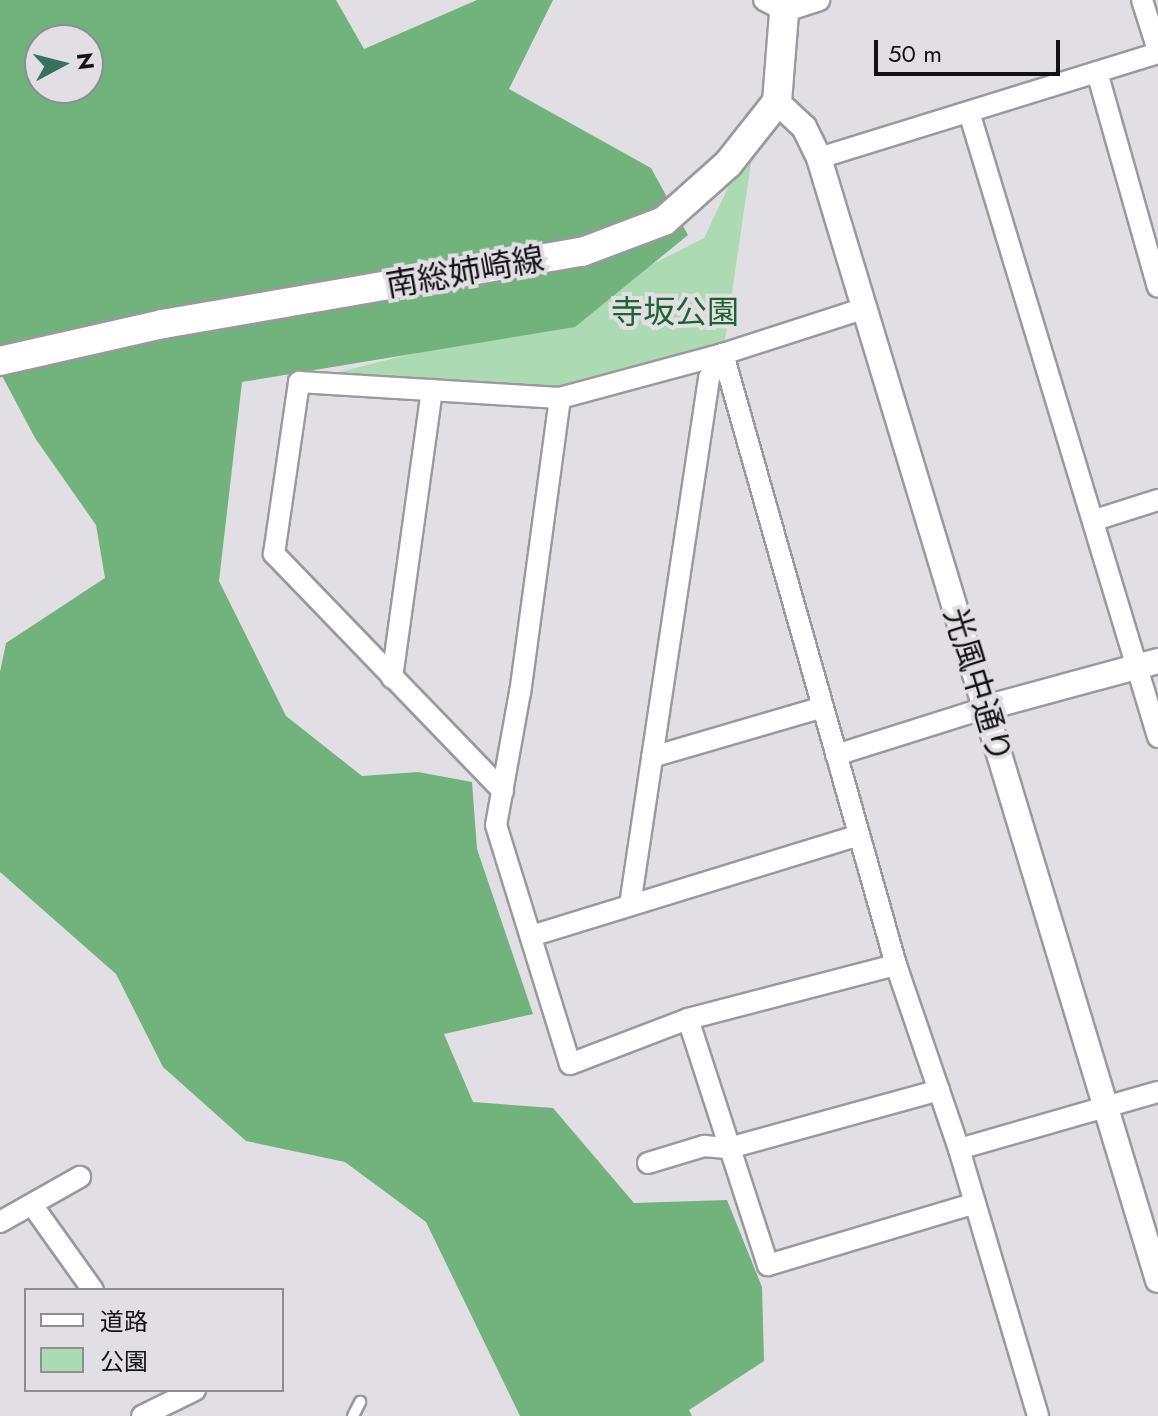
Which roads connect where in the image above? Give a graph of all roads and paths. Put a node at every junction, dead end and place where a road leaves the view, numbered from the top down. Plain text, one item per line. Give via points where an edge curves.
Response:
1 (819, 0) edge
2 (1142, 0) edge
3 (778, 4) edge
4 (1158, 52) edge
5 (1097, 72) junction
6 (777, 102) junction
7 (969, 112) junction
8 (819, 158) junction
9 (1158, 287) edge
10 (865, 308) junction
11 (723, 354) junction
12 (0, 361) edge
13 (432, 390) junction
14 (560, 398) junction
15 (1158, 500) edge
16 (1095, 520) junction
17 (1148, 664) edge
18 (392, 678) junction
19 (823, 707) junction
20 (985, 708) junction
21 (1158, 737) edge
22 (836, 755) junction
23 (652, 757) junction
24 (503, 791) junction
25 (859, 835) junction
26 (630, 905) junction
27 (531, 936) junction
28 (896, 965) junction
29 (688, 1019) junction
30 (939, 1090) junction
31 (1158, 1092) edge
32 (1106, 1107) junction
33 (729, 1148) junction
34 (959, 1149) junction
35 (648, 1163) dead end
36 (80, 1177) dead end
37 (972, 1204) junction
38 (33, 1206) junction
39 (0, 1222) edge
40 (1158, 1280) edge
41 (92, 1288) edge
42 (186, 1392) edge
43 (162, 1397) edge
44 (360, 1402) dead end
45 (144, 1416) edge
46 (353, 1416) edge
47 (1038, 1416) edge

1 - 3 street
2 - 4 street
3 - 6 main road
4 - 5 street
5 - 7 street
5 - 9 street
6 - 8 street, 光風中通り via 804,127
6 - 12 main road, 南総姉崎線 via 719,173 664,221 582,252 163,324
7 - 8 street
7 - 16 street
8 - 10 street, 光風中通り
10 - 11 street
10 - 20 street, 光風中通り
11 - 14 street
11 - 19 street
11 - 23 street via 709,378
13 - 14 street
13 - 18 street
13 - 18 street via 299,382 274,554
14 - 24 street
15 - 16 street
16 - 17 street
17 - 20 street
17 - 21 street
18 - 24 street
19 - 22 street
19 - 23 street
20 - 22 street
20 - 32 street, 光風中通り
22 - 25 street
23 - 26 street
24 - 27 street via 496,825
25 - 26 street
25 - 28 street
26 - 27 street
27 - 29 street via 570,1064
28 - 29 street
28 - 30 street
29 - 33 street
30 - 33 street
30 - 34 street
31 - 32 street
32 - 34 street
32 - 40 street, 光風中通り
33 - 35 street via 704,1146
33 - 37 street via 768,1265
34 - 37 street
36 - 38 street
37 - 47 street
38 - 39 street
38 - 41 street
42 - 43 street
43 - 45 street
44 - 46 lane

